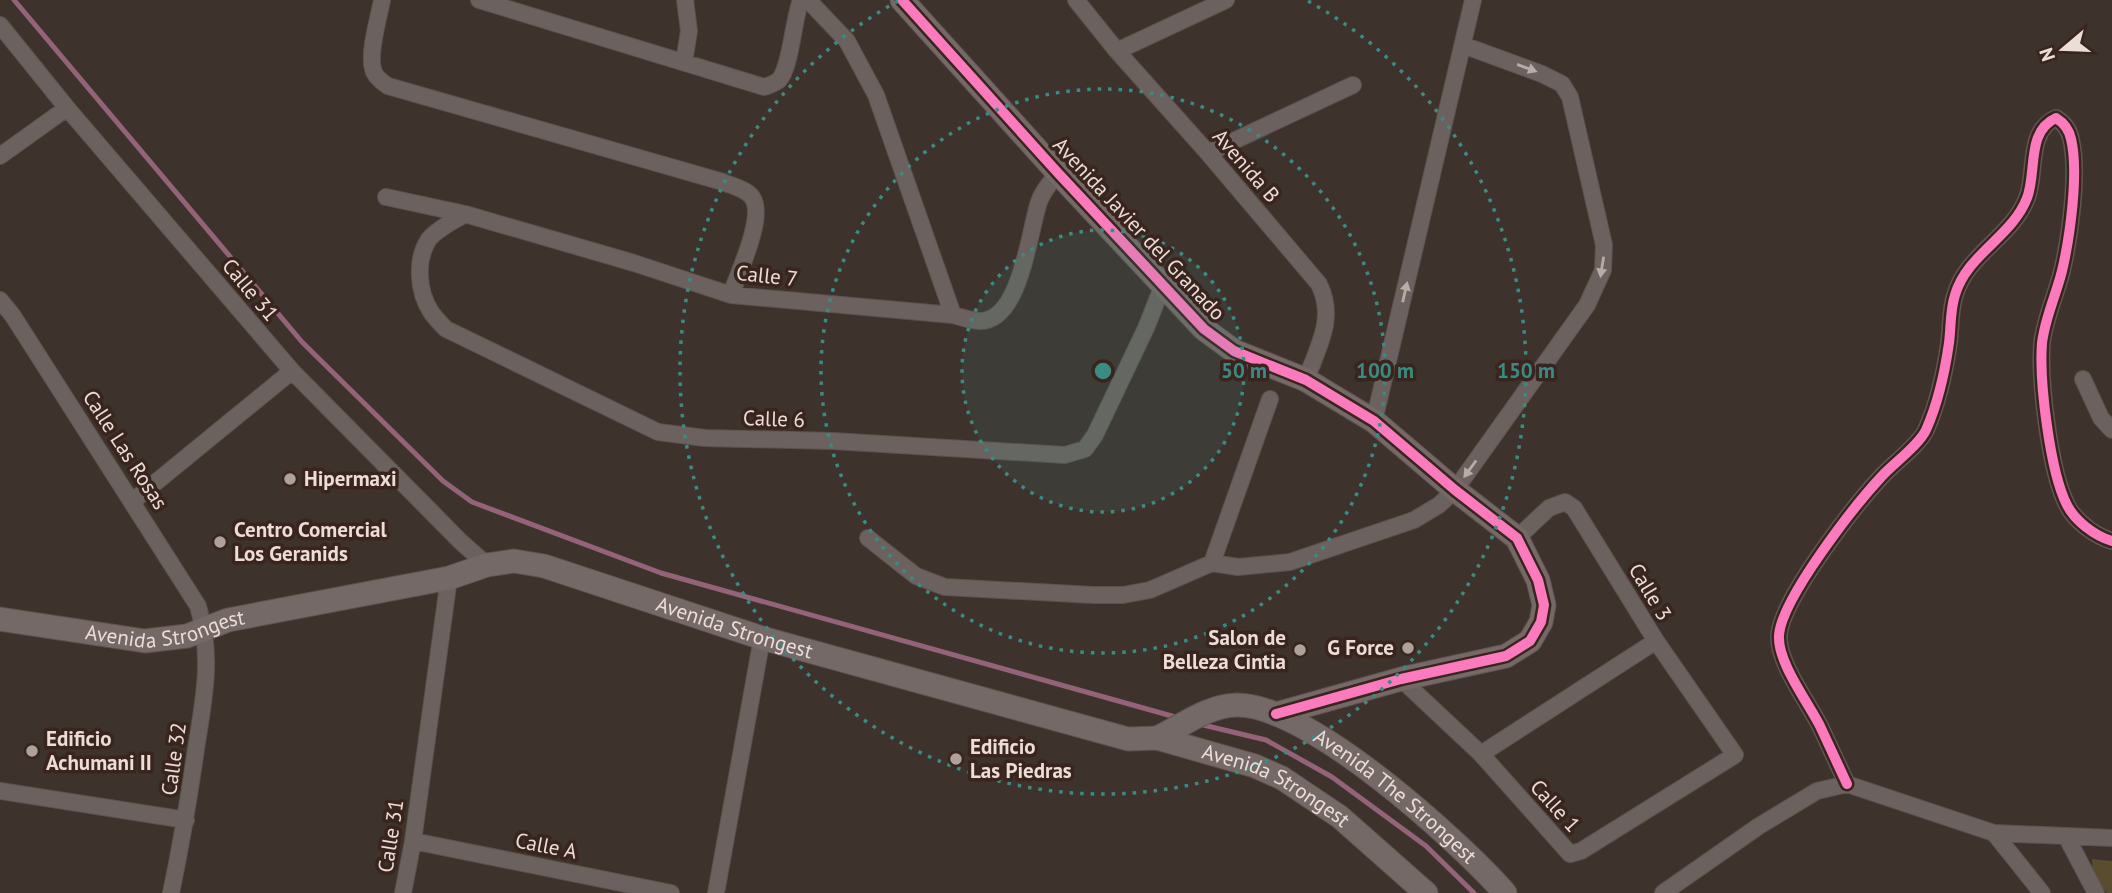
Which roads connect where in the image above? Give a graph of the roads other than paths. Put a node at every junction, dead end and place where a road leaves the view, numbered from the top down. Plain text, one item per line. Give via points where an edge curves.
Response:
1 (383, 0) edge
2 (478, 0) edge
3 (685, 0) edge
4 (801, 0) edge
5 (808, 0) edge
6 (902, 0) edge
7 (1076, 0) edge
8 (1226, 0) edge
9 (1473, 0) edge
10 (0, 25) edge
11 (1463, 45) junction
12 (1117, 51) junction
13 (684, 62) junction
14 (1353, 85) dead end
15 (67, 108) junction
16 (1208, 153) junction
17 (0, 156) edge
18 (1058, 173) junction
19 (386, 197) dead end
20 (465, 214) junction
21 (1163, 285) junction
22 (731, 295) junction
23 (0, 300) edge
24 (953, 315) junction
25 (292, 371) junction
26 (2083, 379) dead end
27 (1306, 380) junction
28 (1270, 399) dead end
29 (1374, 421) junction
30 (2112, 430) edge
31 (1455, 490) junction
32 (133, 500) junction
33 (869, 538) dead end
34 (1517, 538) junction
35 (2112, 541) edge
36 (1212, 563) junction
37 (487, 565) junction
38 (449, 578) junction
39 (0, 619) edge
40 (205, 629) junction
41 (762, 638) junction
42 (1656, 641) junction
43 (1401, 679) junction
44 (1276, 714) junction
45 (1165, 734) junction
46 (1481, 754) junction
47 (1735, 755) joint
48 (1847, 784) junction
49 (0, 791) edge
50 (186, 820) junction
51 (1994, 833) junction
52 (2066, 836) junction
53 (2112, 838) edge
54 (413, 841) junction
55 (171, 893) edge
56 (403, 893) edge
57 (671, 893) edge
58 (716, 893) edge
59 (1426, 893) edge
60 (1505, 893) edge
61 (1663, 893) edge
62 (2042, 893) edge
63 (2096, 893) edge

1 - 22 street via 373,69 388,86 723,182 751,195 757,219
2 - 13 street
3 - 13 street via 690,31
4 - 13 street via 786,67 773,85 764,87
5 - 24 street via 847,41 876,94
6 - 18 main road, Avenida Javier del Granado
7 - 12 street, Avenida B
8 - 12 street
9 - 11 street
10 - 15 street, Calle 31
29 -> 11 street
11 -> 31 street via 1562,84 1570,97 1604,245 1603,270 1587,305
12 - 16 street, Avenida B
14 - 16 street
15 - 17 street
15 - 25 street, Calle 31
16 - 27 street, Avenida B via 1310,272 1325,296 1327,318
18 - 21 main road, Avenida Javier del Granado
18 - 24 street, Calle 7 via 1038,202 1021,271 1003,310 981,321
19 - 20 street, Calle 7
20 - 21 street, Calle 6 via 430,238 422,256 419,279 425,298 446,329 658,432 705,438 1065,455 1085,449 1124,377
20 - 22 street, Calle 7
21 - 27 main road, Avenida Javier del Granado via 1204,329 1234,351
22 - 24 street, Calle 7
23 - 32 street, Calle Las Rosas
25 - 32 street
25 - 37 street, Calle 31
26 - 30 street via 2101,418
27 - 29 main road, Avenida Javier del Granado
28 - 36 street
29 - 31 main road, Avenida Javier del Granado
31 - 34 main road, Avenida Javier del Granado
31 - 36 street via 1414,520 1290,562 1238,567
32 - 40 street, Calle Las Rosas via 198,606
33 - 36 street via 916,576 944,587 1123,595 1150,590
34 - 42 street, Calle 3 via 1549,508 1566,502
34 - 43 main road, Avenida Javier del Granado via 1538,580 1544,605 1530,641 1506,656
35 - 48 street via 2084,525 2067,506 2048,432 2042,342 2062,270 2073,169 2071,138 2066,125 2056,118 2038,134 2028,196 2016,220 1980,254 1954,295 1945,369 1925,432 1832,537 1786,612 1779,634 1780,651
37 - 38 main road, Avenida Strongest
37 - 41 main road, Avenida Strongest via 514,561 544,566
38 - 40 main road, Avenida Strongest via 228,620
38 - 54 street, Calle 31
39 - 40 main road, Avenida Strongest via 145,641
40 - 50 street, Calle 32 via 208,668
41 - 45 main road, Avenida Strongest via 1128,739
41 - 58 street
42 - 46 street
42 - 47 street, Calle 3
43 - 44 main road, Avenida Javier del Granado
43 - 46 street, Calle 1
44 - 45 main road, Avenida The Strongest via 1236,705 1215,709
44 - 60 main road, Avenida The Strongest via 1371,771 1478,863
45 - 59 main road, Avenida Strongest via 1282,778 1340,817
46 - 47 street, Calle 1 via 1570,854
48 - 51 street
48 - 61 street via 1817,791
49 - 50 street
50 - 55 street, Calle 32
51 - 52 street
51 - 62 street
52 - 53 street
52 - 63 street
54 - 56 street, Calle 31
54 - 57 street, Calle A

